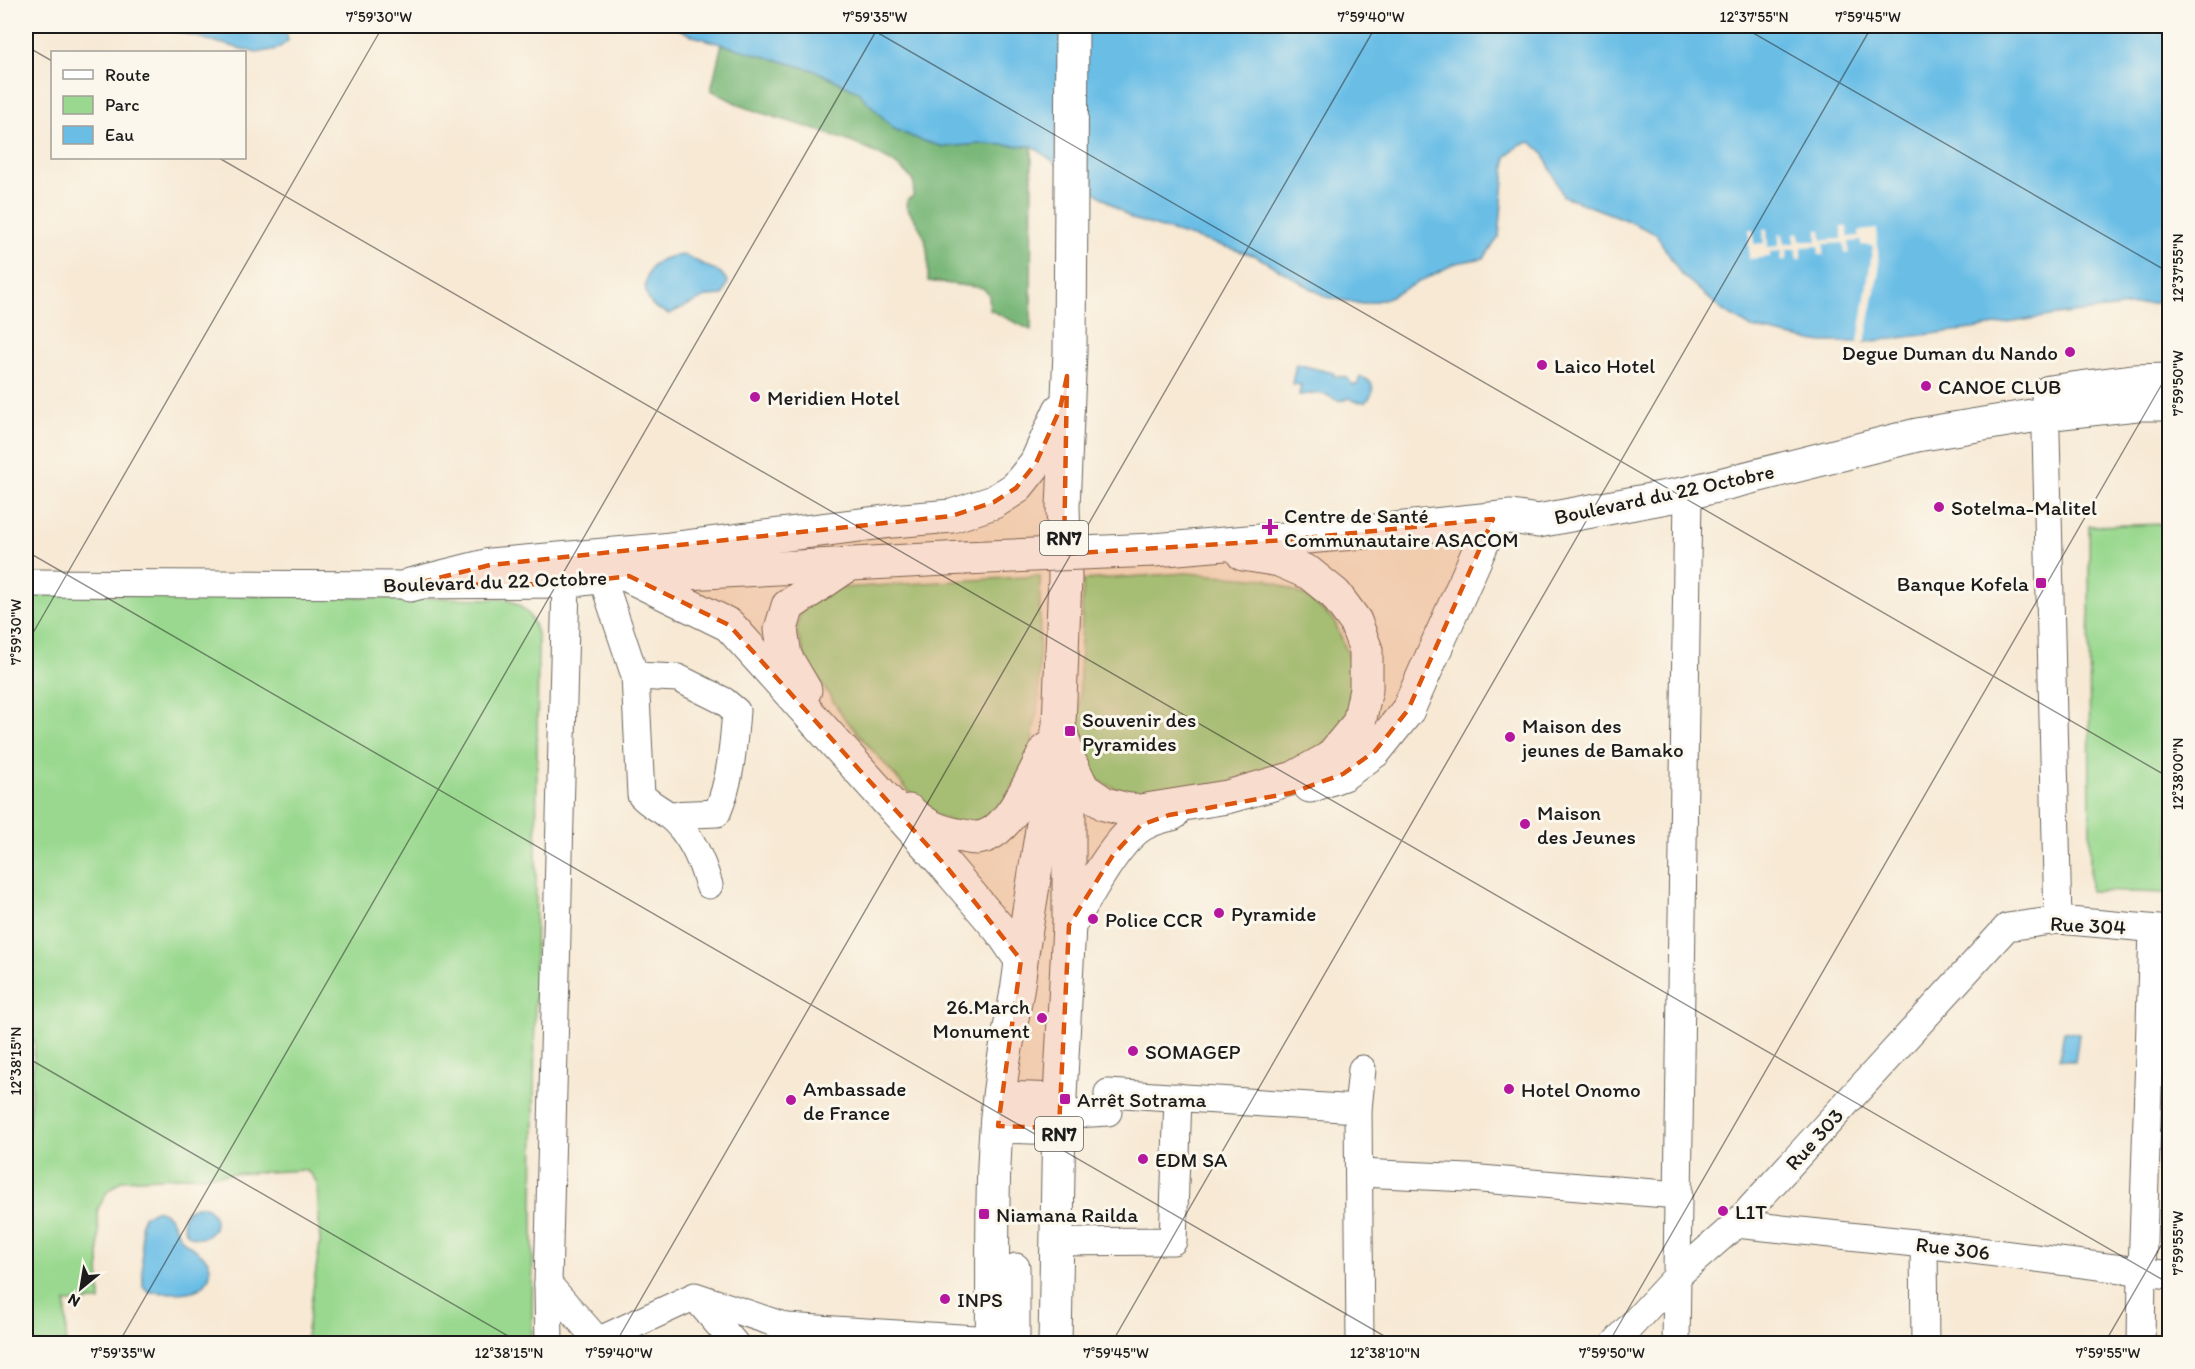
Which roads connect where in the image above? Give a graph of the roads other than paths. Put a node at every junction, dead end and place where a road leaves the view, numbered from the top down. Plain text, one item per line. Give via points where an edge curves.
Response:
1 (1072, 26) edge
2 (1069, 364) junction
3 (2169, 380) edge
4 (2044, 403) junction
5 (2169, 404) edge
6 (1688, 493) junction
7 (1502, 518) junction
8 (1155, 550) junction
9 (848, 565) junction
10 (616, 578) junction
11 (26, 584) edge
12 (566, 584) junction
13 (410, 585) junction
14 (635, 676) junction
15 (1059, 724) junction
16 (1070, 760) junction
17 (669, 815) junction
18 (709, 885) dead end
19 (2058, 920) junction
20 (1069, 926) junction
21 (2007, 927) joint
22 (2161, 930) edge
23 (1021, 960) junction
24 (1362, 1069) dead end
25 (1178, 1097) junction
26 (1358, 1109) junction
27 (999, 1112) junction
28 (1059, 1114) junction
29 (1359, 1173) junction
30 (1678, 1195) junction
31 (1736, 1224) junction
32 (1056, 1242) junction
33 (1924, 1244) junction
34 (1016, 1267) dead end
35 (2142, 1272) junction
36 (2169, 1275) edge
37 (1677, 1276) junction
38 (548, 1284) junction
39 (695, 1296) junction
40 (787, 1335) edge
41 (599, 1342) edge
42 (1000, 1342) edge
43 (549, 1344) edge
44 (735, 1344) edge
45 (1055, 1344) edge
46 (1360, 1344) edge
47 (1614, 1344) edge
48 (1676, 1344) edge
49 (1925, 1344) edge
50 (2141, 1344) edge

1 - 2 main road, RN7
2 - 13 main road via 1060,409 1036,463 1016,488 994,502 952,516 490,566
2 - 15 main road, RN7
3 - 4 main road via 2132,381
4 - 5 main road, Boulevard du 22 Octobre
4 - 6 main road, Boulevard du 22 Octobre
4 - 7 main road via 1912,415 1535,504
4 - 19 street
6 - 7 main road, Boulevard du 22 Octobre via 1538,521
6 - 30 street
7 - 8 main road, Boulevard du 22 Octobre
7 - 20 main road via 1408,710 1375,751 1342,774 1291,793 1169,815 1141,825 1113,855
8 - 9 main road, Boulevard du 22 Octobre, bridge
8 - 16 main road via 1242,554 1279,560 1309,573 1335,594 1355,621 1365,650 1366,689 1359,723 1330,758 1294,778 1227,797 1140,811 1105,804 1083,789
9 - 10 main road, Boulevard du 22 Octobre
9 - 15 main road via 788,606 782,629 785,656 800,683 848,742 923,823 942,832 978,838 993,832 1017,805
10 - 12 street, Boulevard du 22 Octobre
10 - 14 street
10 - 23 main road via 729,625 946,866
11 - 13 street, Boulevard du 22 Octobre
12 - 13 street, Boulevard du 22 Octobre
12 - 38 street
14 - 17 street via 641,795
14 - 17 street via 678,678 736,711 732,766 717,813
15 - 16 main road, RN7
15 - 23 main road
16 - 20 main road, RN7
17 - 18 street via 690,839
19 - 21 street, Rue 304
19 - 22 street, Rue 304
20 - 28 main road, RN7
21 - 31 street, Rue 303
22 - 35 street
23 - 27 main road
24 - 26 street
25 - 26 street
25 - 28 street via 1108,1093 1108,1112
25 - 32 street via 1173,1241
26 - 29 street
27 - 28 main road
27 - 42 main road via 993,1229
28 - 32 main road, RN7
29 - 30 street
29 - 46 street
30 - 37 street
31 - 33 street, Rue 306
31 - 37 street, Rue 303
32 - 45 main road, RN7
33 - 35 street, Rue 306
33 - 49 street
34 - 42 street
35 - 36 street, Rue 306
35 - 50 street
37 - 47 street, Rue 303
37 - 48 street
38 - 41 street
38 - 43 street
39 - 40 street
39 - 41 street
39 - 44 street
40 - 42 street

